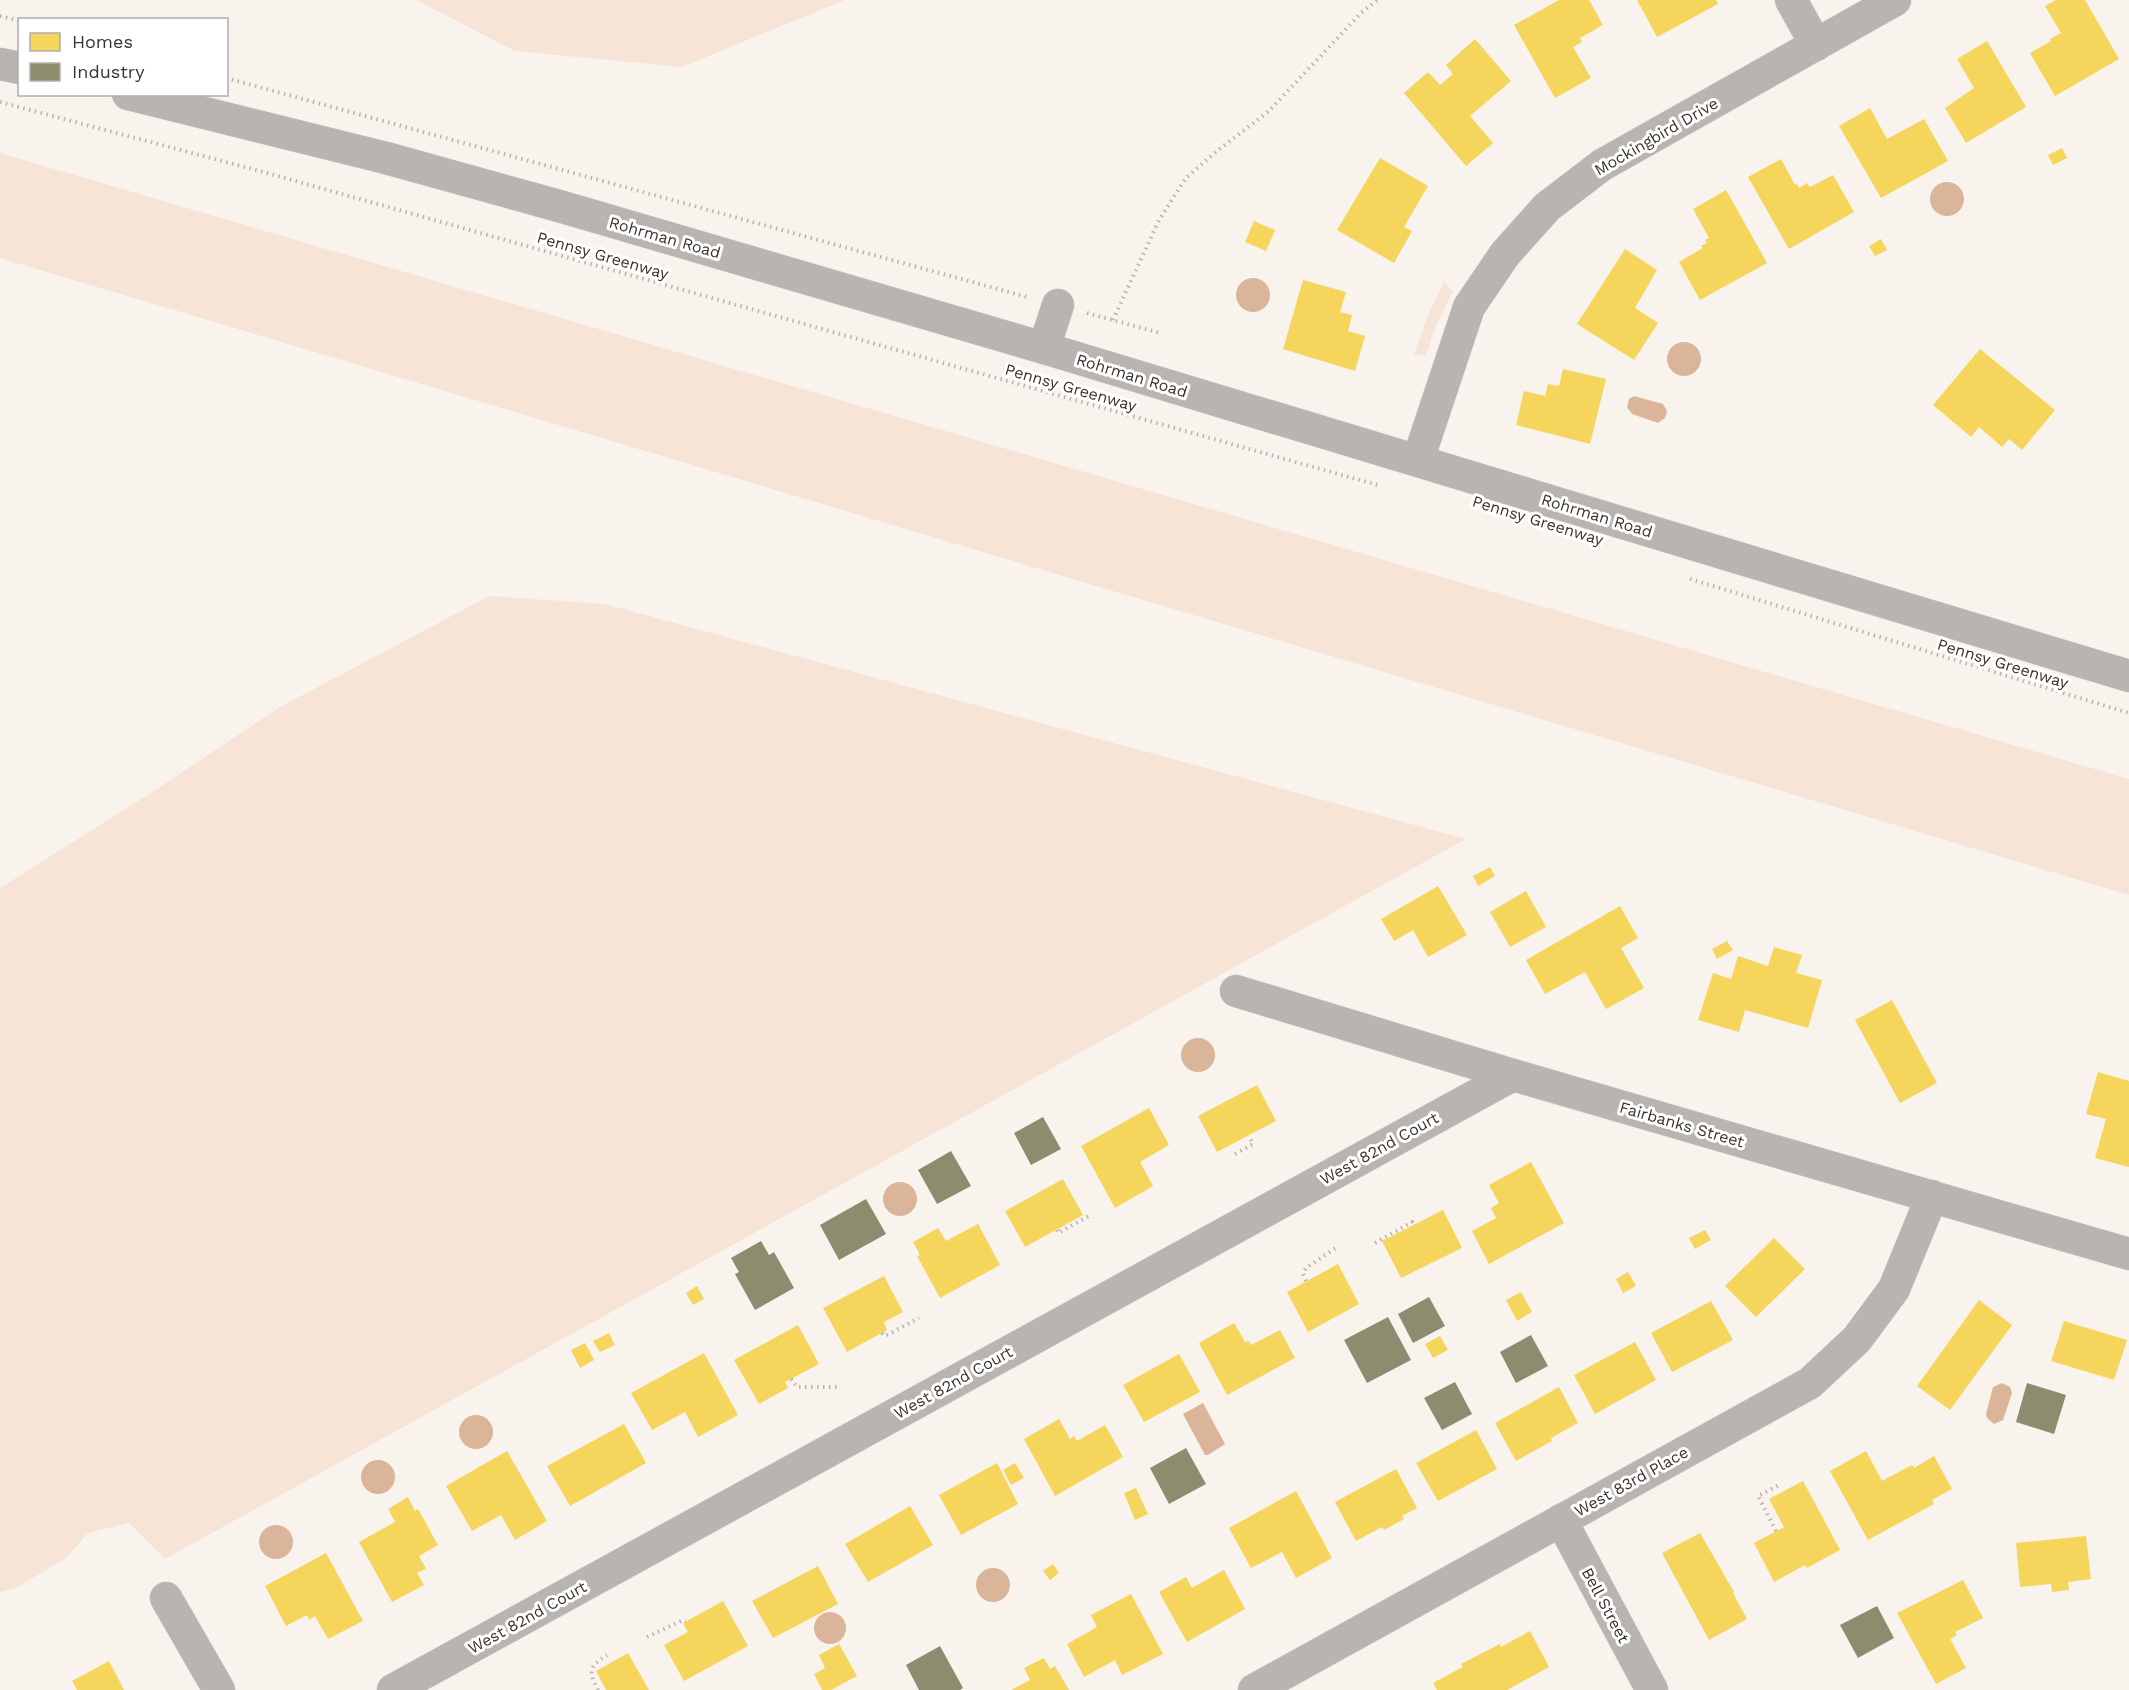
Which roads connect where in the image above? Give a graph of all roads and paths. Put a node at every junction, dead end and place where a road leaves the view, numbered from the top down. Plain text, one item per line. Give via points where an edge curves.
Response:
1 (1377, 0) edge
2 (1791, 0) edge
3 (1895, 0) edge
4 (0, 16) edge
5 (18, 20) edge
6 (1816, 45) junction
7 (0, 64) edge
8 (18, 68) edge
9 (228, 79) edge
10 (136, 96) edge
11 (0, 102) edge
12 (1058, 305) junction
13 (1113, 320) junction
14 (1160, 333) dead end
15 (1044, 348) junction
16 (1418, 460) junction
17 (1381, 486) dead end
18 (1686, 578) dead end
19 (2129, 676) edge
20 (2129, 713) edge
21 (1236, 992) dead end
22 (1513, 1075) junction
23 (1249, 1136) dead end
24 (1235, 1154) dead end
25 (1932, 1196) junction
26 (1091, 1215) dead end
27 (1413, 1225) dead end
28 (1057, 1230) dead end
29 (1375, 1243) dead end
30 (1337, 1247) dead end
31 (2129, 1254) edge
32 (1306, 1281) dead end
33 (919, 1318) dead end
34 (882, 1334) dead end
35 (791, 1379) dead end
36 (837, 1387) dead end
37 (1780, 1484) dead end
38 (1561, 1520) junction
39 (1776, 1531) dead end
40 (166, 1598) dead end
41 (686, 1621) dead end
42 (647, 1637) dead end
43 (608, 1654) dead end
44 (219, 1690) edge
45 (393, 1690) edge
46 (598, 1690) edge
47 (1254, 1690) edge
48 (1652, 1690) edge

1 - 13 path via 1269,111 1186,178 1159,220
2 - 6 street
3 - 6 street, Mockingbird Drive
4 - 5 path
6 - 16 street, Mockingbird Drive via 1602,165 1546,207 1505,254 1469,307
7 - 8 street
9 - 12 path
10 - 15 street, Rohrman Road via 559,206
11 - 17 path, Pennsy Greenway via 279,176
12 - 13 path
12 - 15 street
13 - 14 path
15 - 16 street, Rohrman Road
16 - 19 street, Rohrman Road
18 - 20 path, Pennsy Greenway
21 - 22 street, Fairbanks Street
22 - 25 street, Fairbanks Street
22 - 45 street, West 82nd Court
23 - 24 path via 1253,1144
25 - 31 street, Fairbanks Street
25 - 38 street, West 83rd Place via 1894,1289 1857,1340 1810,1383
26 - 28 path via 1058,1233
27 - 29 path via 1412,1222
30 - 32 path via 1306,1268
33 - 34 path via 885,1336
35 - 36 path via 797,1387
37 - 39 path via 1758,1496
38 - 47 street, West 83rd Place
38 - 48 street, Bell Street
40 - 44 street
41 - 42 path
43 - 46 path via 591,1671

